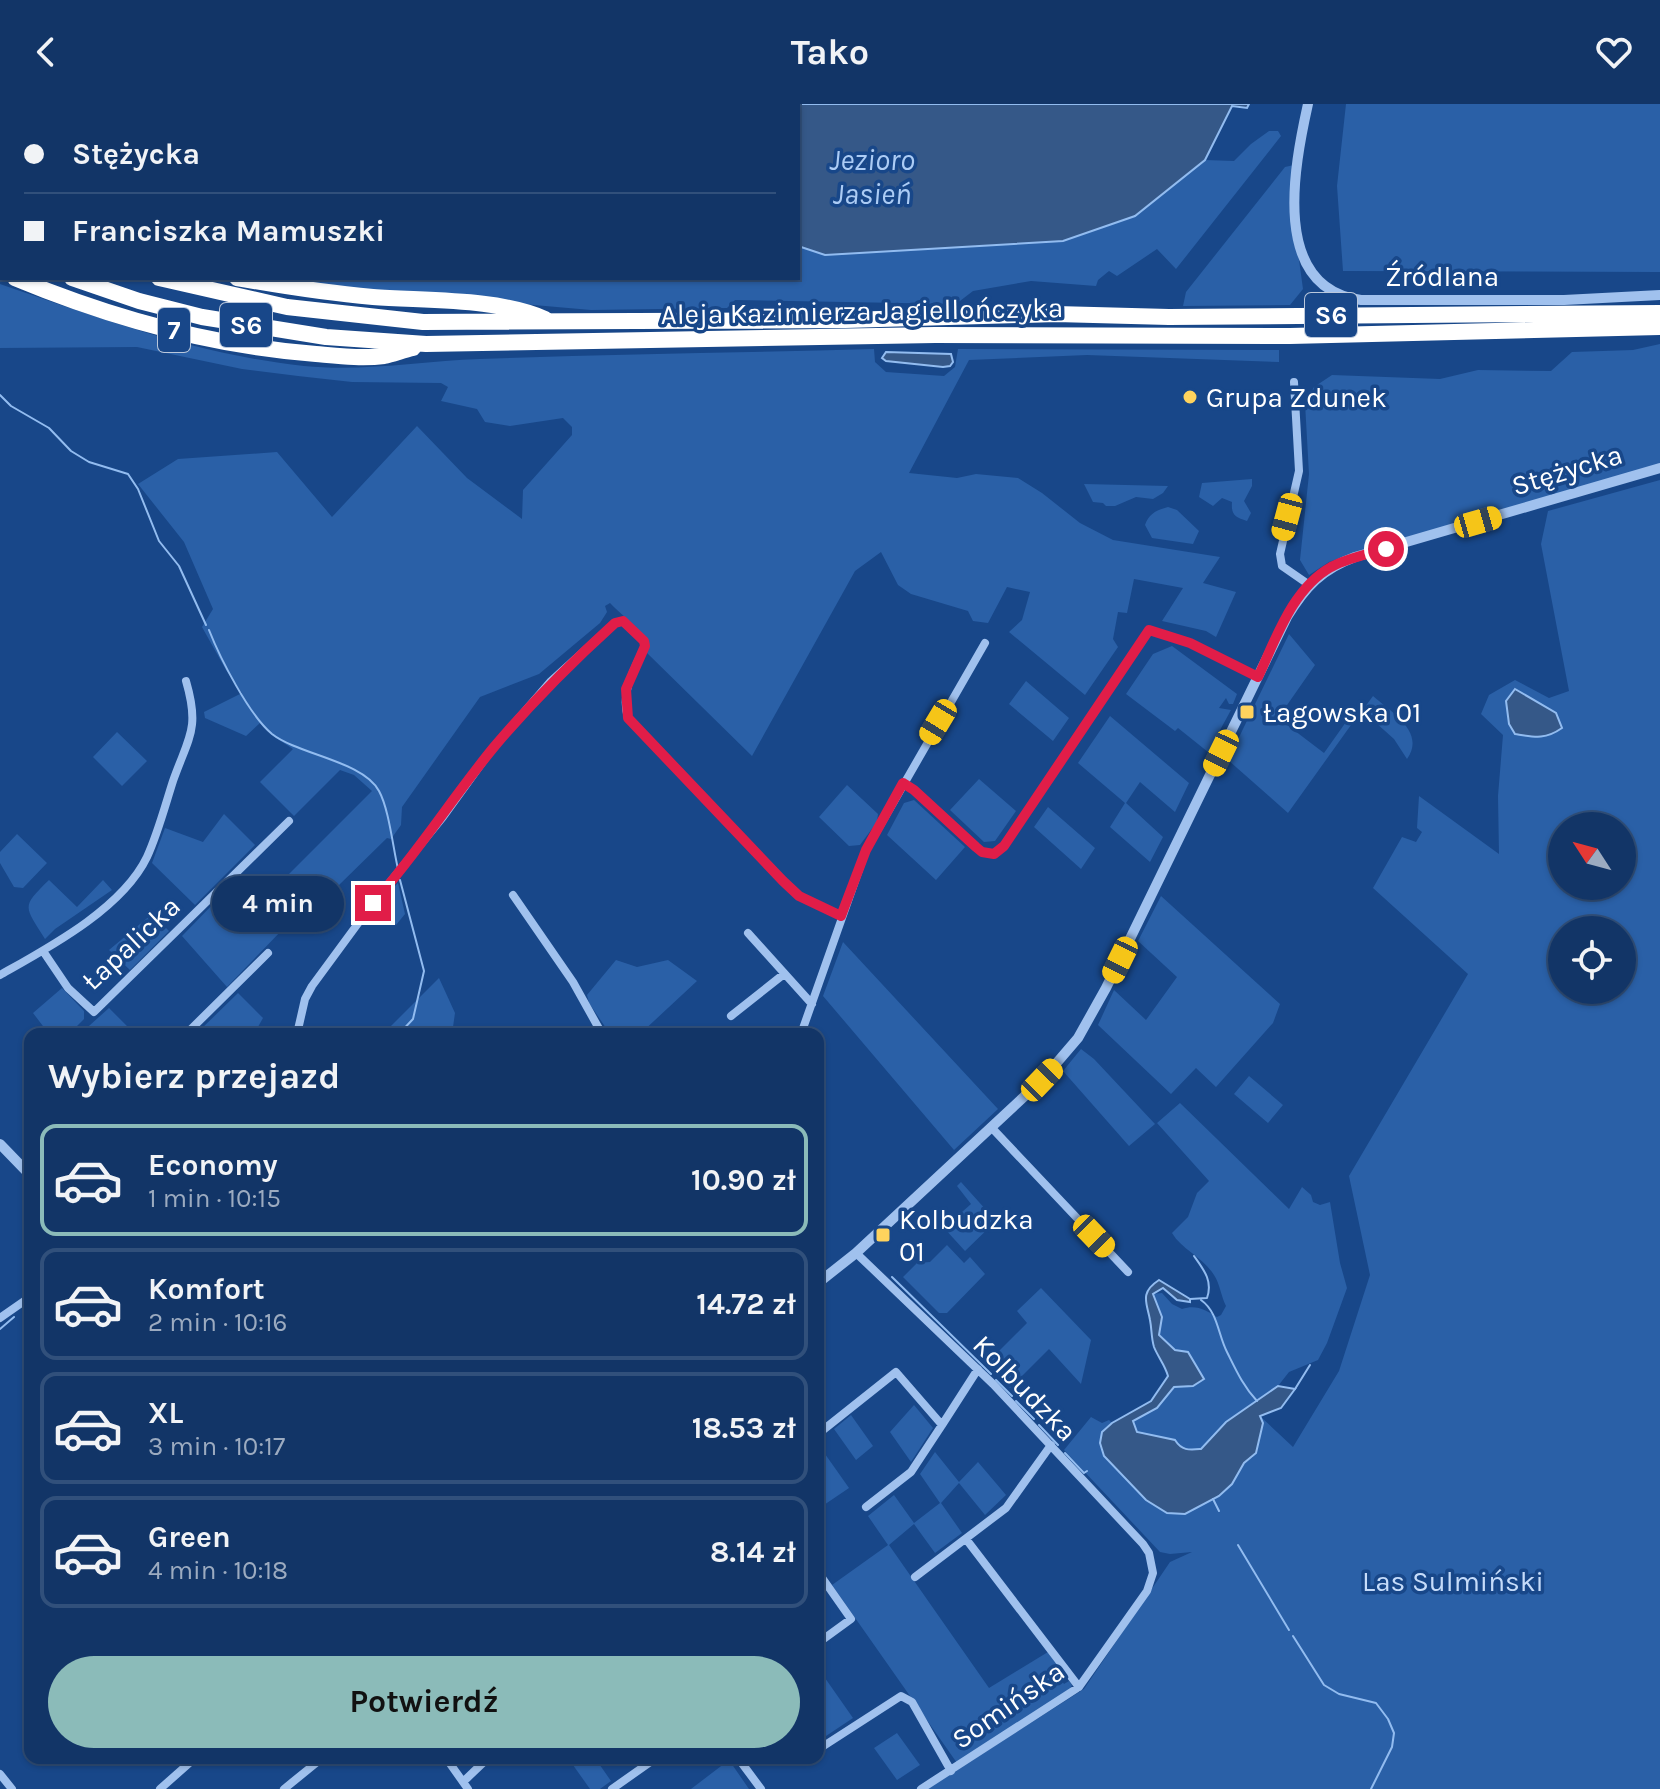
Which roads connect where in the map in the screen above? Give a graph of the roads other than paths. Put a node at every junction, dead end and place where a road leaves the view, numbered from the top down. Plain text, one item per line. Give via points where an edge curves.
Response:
1 (1308, 104) edge
2 (20, 280) edge
3 (78, 280) edge
4 (167, 280) edge
5 (250, 280) edge
6 (1660, 295) edge
7 (1660, 313) edge
8 (550, 321) junction
9 (1660, 327) edge
10 (426, 344) junction
11 (1294, 382) dead end
12 (1660, 468) edge
13 (1308, 584) junction
14 (985, 643) dead end
15 (1258, 677) junction
16 (186, 681) dead end
17 (903, 783) junction
18 (289, 821) dead end
19 (513, 895) dead end
20 (841, 916) junction
21 (748, 933) dead end
22 (43, 951) junction
23 (268, 953) dead end
24 (784, 974) junction
25 (0, 975) edge
26 (812, 1004) junction
27 (731, 1016) dead end
28 (192, 1028) edge
29 (298, 1028) edge
30 (599, 1028) edge
31 (803, 1028) edge
32 (991, 1127) junction
33 (0, 1144) edge
34 (24, 1169) edge
35 (856, 1253) junction
36 (1128, 1272) dead end
37 (824, 1278) edge
38 (24, 1301) edge
39 (0, 1317) edge
40 (978, 1369) junction
41 (942, 1425) junction
42 (824, 1429) edge
43 (1051, 1445) junction
44 (866, 1507) dead end
45 (966, 1539) junction
46 (1152, 1563) joint
47 (915, 1577) dead end
48 (824, 1581) edge
49 (824, 1639) edge
50 (1079, 1687) junction
51 (824, 1746) edge
52 (188, 1764) edge
53 (315, 1764) edge
54 (450, 1764) edge
55 (483, 1764) edge
56 (648, 1764) edge
57 (742, 1764) edge
58 (951, 1771) junction
59 (0, 1774) edge
60 (466, 1785) edge
61 (615, 1788) edge
62 (12, 1789) edge
63 (160, 1789) edge
64 (284, 1789) edge
65 (761, 1789) edge
66 (921, 1789) edge

1 - 6 street, Źródlana via 1297,177 1298,243 1310,274 1333,294 1361,300
2 - 10 highway, 7 via 86,306 237,345 383,356
3 - 10 highway, Aleja Kazimierza Jagiellończyka / S6 via 202,317 326,337
4 - 8 highway, Aleja Kazimierza Jagiellończyka / S6 via 331,313 423,322
5 - 8 highway via 331,293 527,310
7 - 8 highway, Aleja Kazimierza Jagiellończyka / S6
9 - 10 highway, Aleja Kazimierza Jagiellończyka / S6
11 - 13 street via 1299,471 1280,554 1282,566
12 - 13 street, Stężycka via 1355,557
13 - 15 street
14 - 17 street
15 - 17 street via 1190,643 1149,630 994,854 982,852
15 - 32 street via 1085,1027 1056,1066
16 - 22 street via 194,727 147,857 109,904
17 - 20 street via 866,850
18 - 22 street, Łapalicka via 94,1012 68,988
19 - 30 street
20 - 26 street
20 - 29 street via 799,896 628,718 626,689 645,646 623,621 550,682 492,749 322,971 305,999
21 - 24 street
22 - 25 street
23 - 28 street
24 - 26 street
24 - 27 street
26 - 31 street
32 - 35 street
32 - 36 street
33 - 34 street
35 - 37 street
35 - 40 street, Kolbudzka
38 - 39 street
40 - 41 street
40 - 43 street, Kolbudzka
41 - 42 street via 896,1372
41 - 44 street via 911,1472
43 - 45 street via 1006,1508
43 - 46 street, Kolbudzka via 1143,1544
45 - 47 street
45 - 50 street
46 - 50 street, Somińska via 1147,1591
48 - 49 street via 851,1619
50 - 58 street, Somińska
51 - 58 street via 901,1696 912,1702
52 - 63 street
53 - 64 street
54 - 60 street
55 - 60 street
56 - 61 street
57 - 65 street
58 - 66 street, Somińska
59 - 62 street

